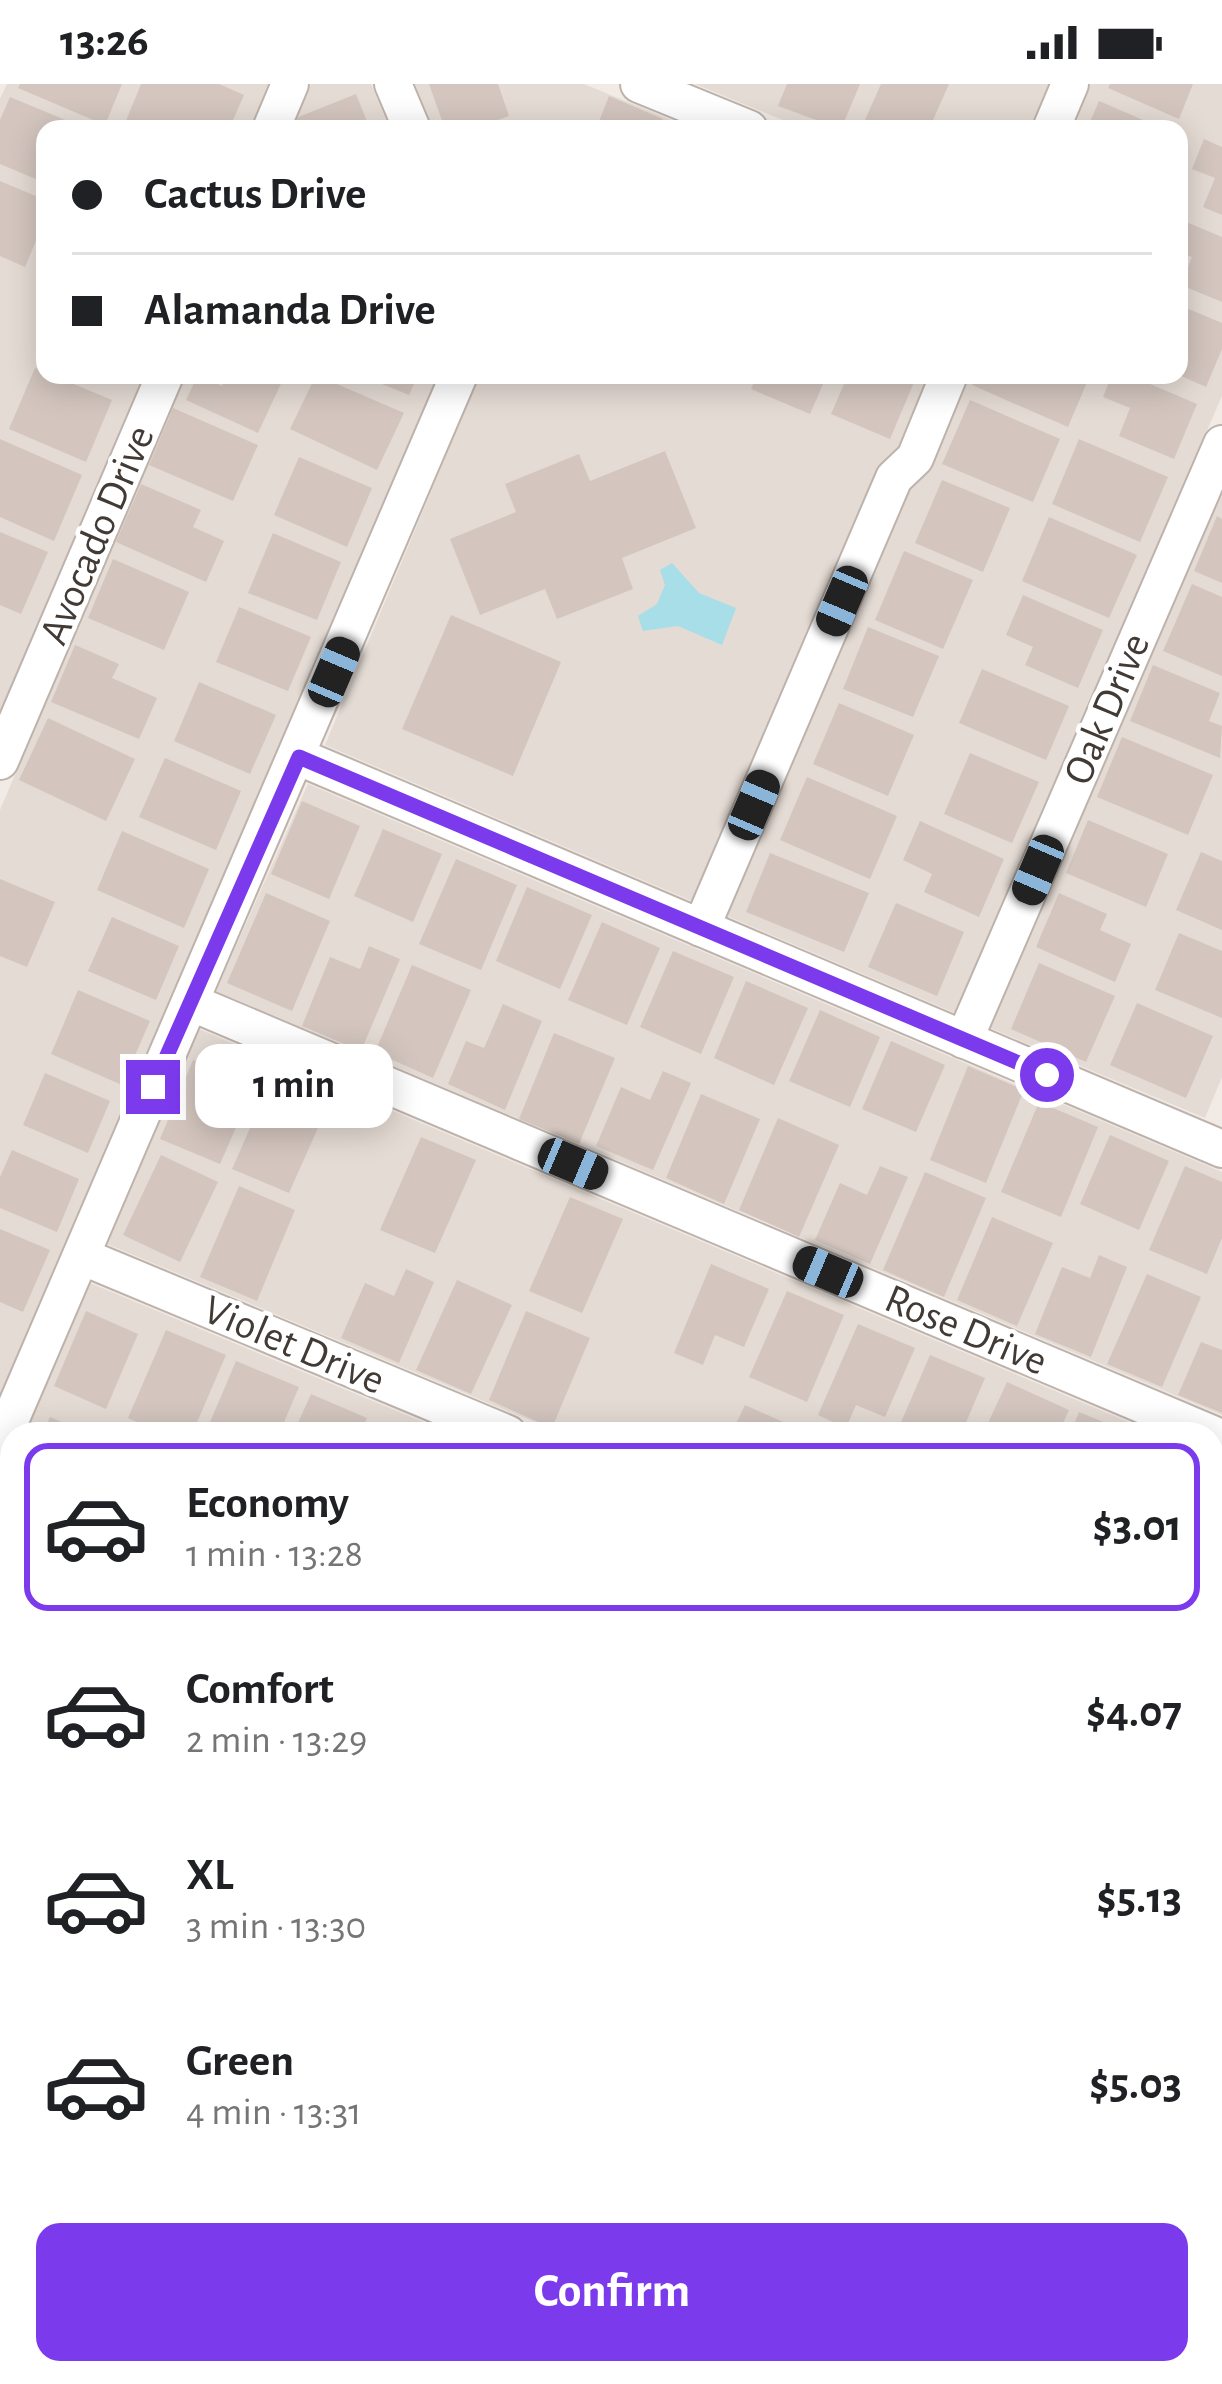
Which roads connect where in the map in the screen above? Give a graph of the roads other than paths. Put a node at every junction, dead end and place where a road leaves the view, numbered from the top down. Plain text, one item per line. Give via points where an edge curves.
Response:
1 (290, 84) edge
2 (393, 84) edge
3 (639, 84) edge
4 (1070, 84) edge
5 (275, 120) edge
6 (408, 120) edge
7 (726, 120) edge
8 (1055, 120) edge
9 (161, 384) edge
10 (455, 384) edge
11 (946, 384) edge
12 (1222, 444) edge
13 (299, 757) junction
14 (0, 761) edge
15 (701, 928) junction
16 (190, 1003) junction
17 (964, 1040) junction
18 (1219, 1140) edge
19 (81, 1256) junction
20 (9, 1422) edge
21 (479, 1422) edge
22 (1184, 1422) edge

1 - 5 street
2 - 6 street
3 - 7 street
4 - 8 street
9 - 14 street, Avocado Drive
10 - 13 street
11 - 15 street via 915,458 894,478
12 - 17 street, Oak Drive
13 - 15 street
13 - 16 street
15 - 17 street
16 - 19 street
16 - 22 street, Rose Drive
17 - 18 street
19 - 20 street
19 - 21 street, Violet Drive

